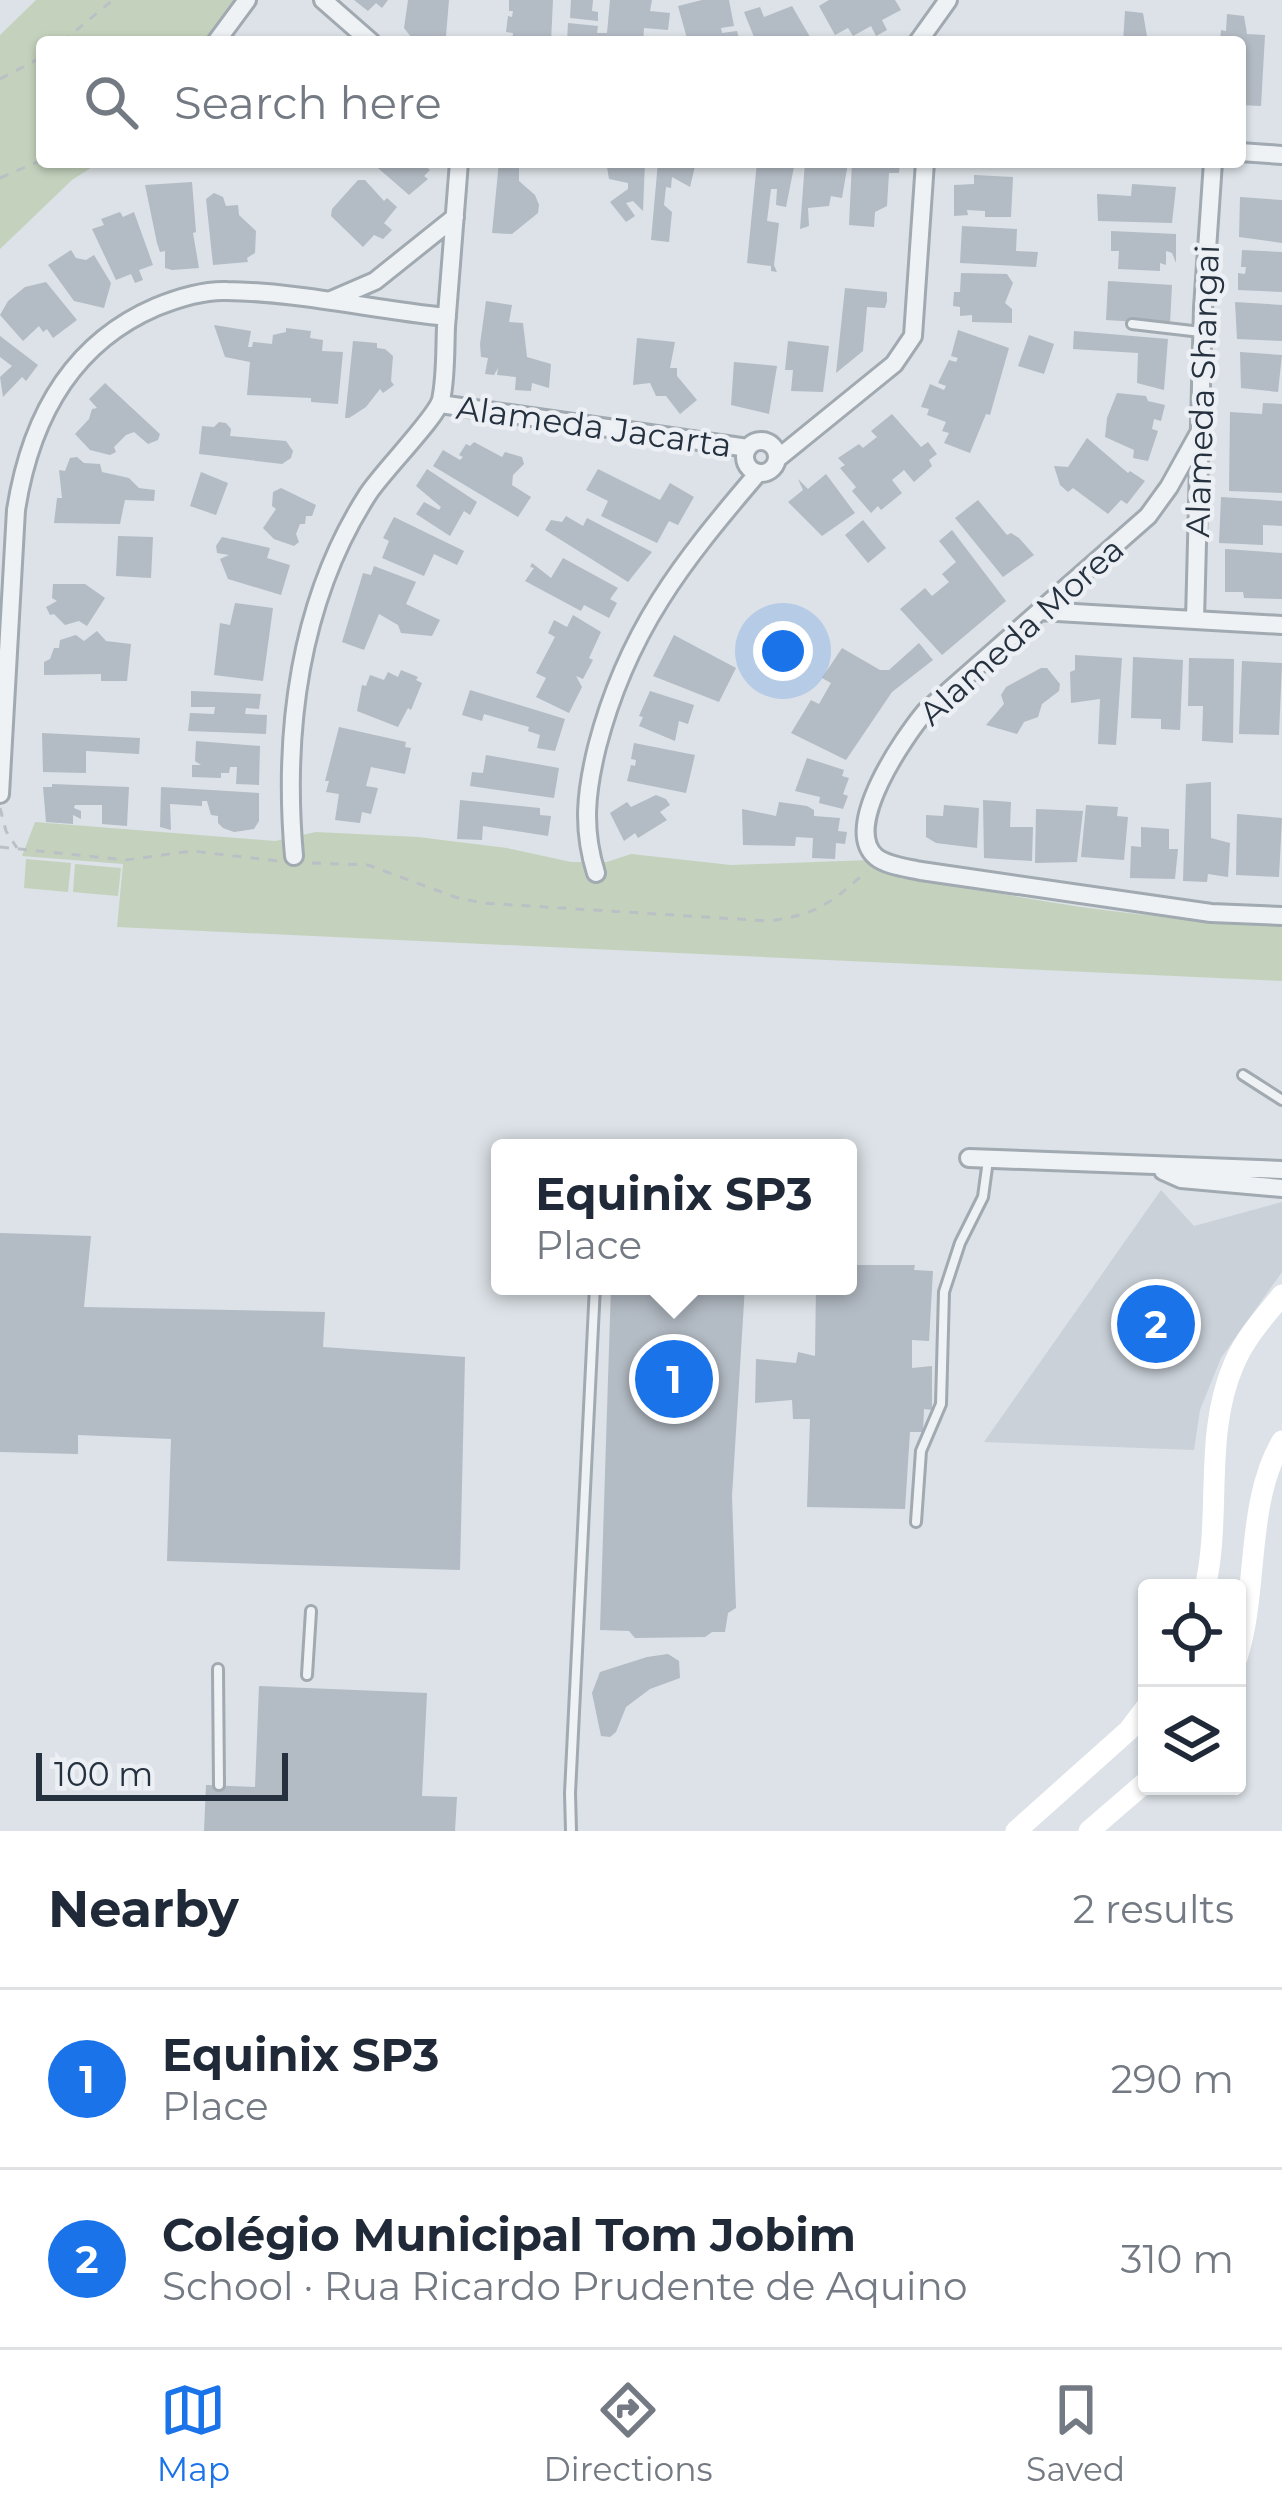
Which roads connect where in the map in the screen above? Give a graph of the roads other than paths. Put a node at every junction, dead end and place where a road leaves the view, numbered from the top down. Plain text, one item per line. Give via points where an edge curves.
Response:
1 (248, 0) edge
2 (323, 0) edge
3 (948, 0) edge
4 (221, 36) edge
5 (364, 36) edge
6 (922, 36) edge
7 (1246, 152) edge
8 (1282, 155) edge
9 (459, 168) edge
10 (925, 168) edge
11 (1213, 168) edge
12 (455, 217) junction
13 (375, 281) junction
14 (325, 302) junction
15 (397, 312) junction
16 (447, 317) junction
17 (1132, 324) dead end
18 (1202, 332) junction
19 (440, 404) junction
20 (1199, 434) junction
21 (748, 448) junction
22 (777, 459) junction
23 (758, 473) junction
24 (1040, 611) junction
25 (1196, 620) junction
26 (1282, 625) edge
27 (0, 794) edge
28 (294, 856) dead end
29 (596, 873) dead end
30 (1282, 916) edge
31 (1244, 1075) dead end
32 (1282, 1100) edge
33 (969, 1158) dead end
34 (988, 1160) junction
35 (1151, 1166) junction
36 (1282, 1170) edge
37 (1282, 1188) edge
38 (595, 1295) edge
39 (1282, 1295) edge
40 (1282, 1441) edge
41 (916, 1522) dead end
42 (1207, 1579) edge
43 (311, 1611) dead end
44 (1246, 1626) edge
45 (218, 1669) dead end
46 (307, 1675) dead end
47 (1138, 1718) edge
48 (219, 1785) dead end
49 (1138, 1789) edge
50 (572, 1831) edge
51 (1016, 1831) edge
52 (1089, 1831) edge

1 - 4 street
2 - 5 street
3 - 6 street
7 - 8 street
9 - 12 street
10 - 22 street via 918,313 907,350
11 - 18 street, Alameda Shangai
12 - 13 street
12 - 16 street
13 - 14 street
13 - 15 street
14 - 15 street
14 - 27 street via 227,290 166,303 110,333 64,380 45,409 16,510
15 - 16 street
16 - 19 street
17 - 18 lane
18 - 20 street, Alameda Shangai
19 - 21 street, Alameda Jacarta
19 - 28 street via 365,499 308,633 293,719
20 - 24 street, Alameda Morea via 1148,516
20 - 25 street, Alameda Shangai
21 - 22 street via 766,442
21 - 23 street via 746,463
22 - 23 street
23 - 29 street via 682,564 628,656 586,801
24 - 25 street
24 - 30 street, Alameda Morea via 902,741 868,821 869,846 880,860 1100,898
25 - 26 street
31 - 32 lane
33 - 34 street
34 - 35 street
34 - 41 lane via 983,1197 944,1292 941,1404 921,1451
35 - 36 street
35 - 37 street via 1181,1179
38 - 50 lane
39 - 42 main road via 1243,1348 1221,1402
40 - 44 main road via 1266,1482
43 - 46 lane
45 - 48 lane
47 - 51 main road
49 - 52 main road

